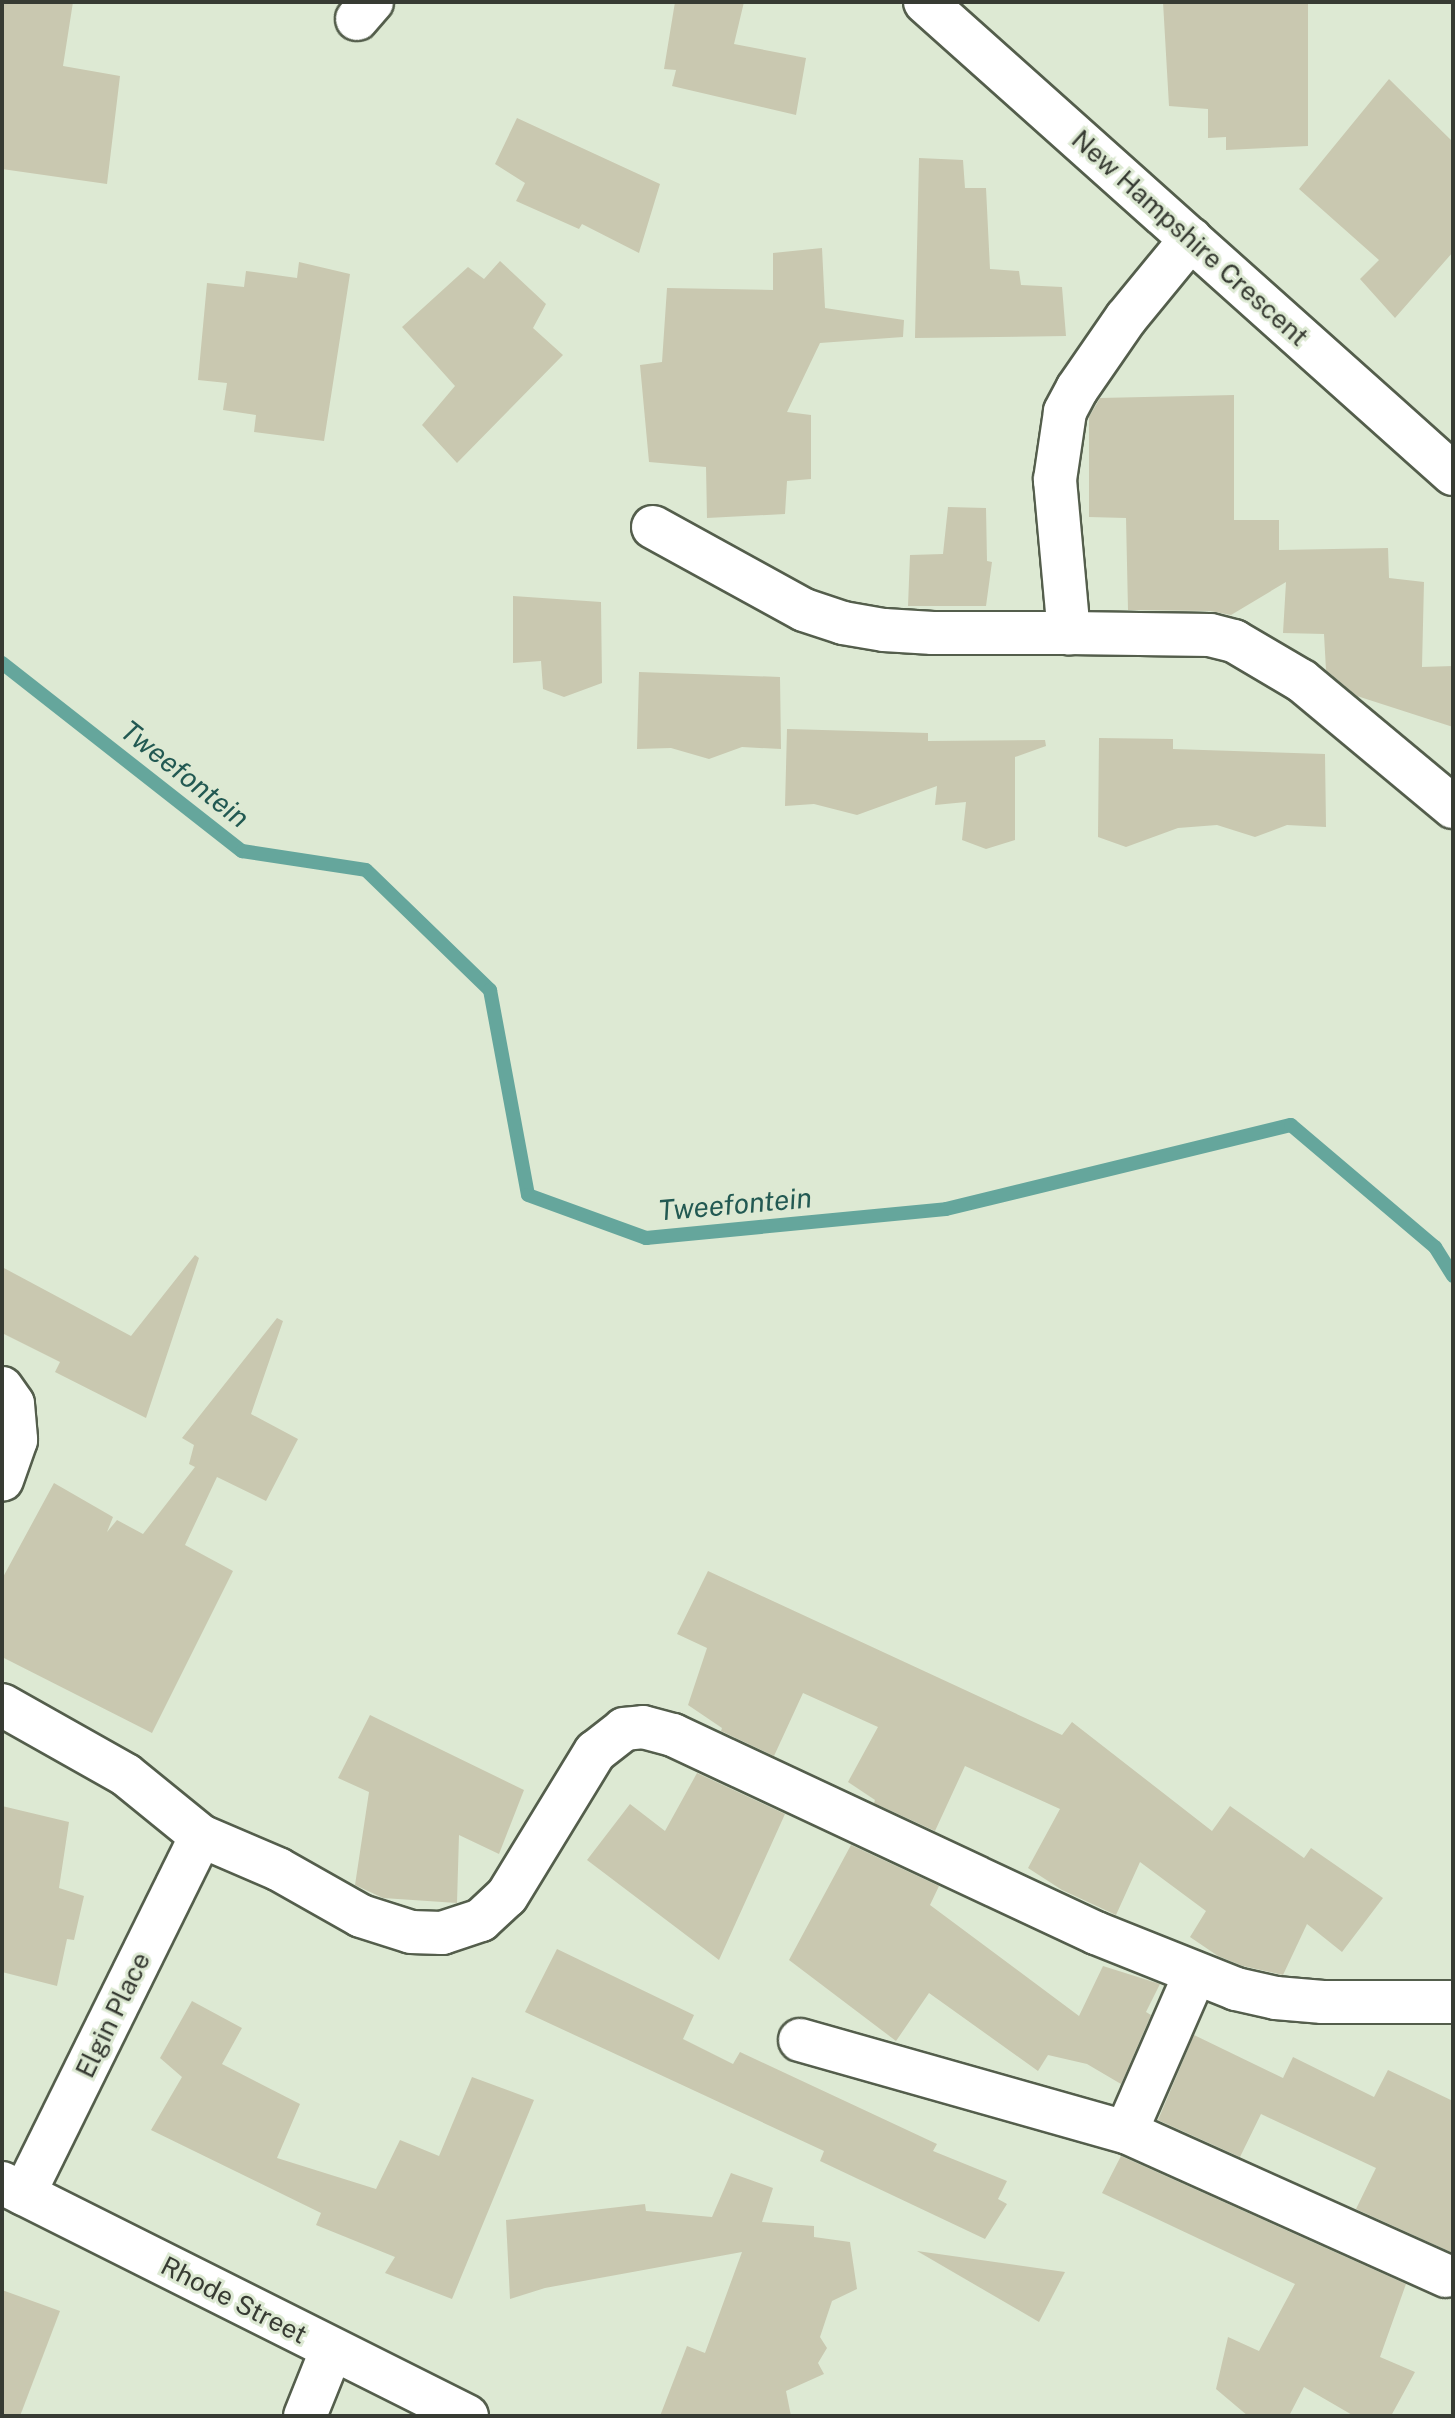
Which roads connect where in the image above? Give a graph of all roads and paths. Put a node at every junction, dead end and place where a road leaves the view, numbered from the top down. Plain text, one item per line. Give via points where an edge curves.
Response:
1 (925, 2) edge
2 (1191, 239) junction
3 (1453, 474) edge
4 (653, 527) dead end
5 (1069, 633) junction
6 (1453, 807) edge
7 (2, 1388) edge
8 (2, 1480) edge
9 (2, 1705) edge
10 (201, 1836) junction
11 (1195, 1974) junction
12 (1453, 2002) edge
13 (800, 2040) dead end
14 (1126, 2132) junction
15 (13, 2188) edge
16 (1446, 2276) dead end
17 (332, 2349) junction
18 (305, 2416) edge
19 (467, 2416) edge

1 - 2 street, New Hampshire Crescent
2 - 3 street, New Hampshire Crescent
2 - 5 street via 1126,318 1065,412 1055,480
4 - 5 street via 804,610 843,623 933,633
5 - 6 street via 1210,635 1234,641 1302,681
7 - 8 street via 13,1404 16,1440
9 - 10 street via 126,1775
10 - 11 street via 278,1869 361,1916 411,1932 442,1933 481,1920 507,1896 595,1752 624,1729 643,1727 673,1735
10 - 15 street, Elgin Place
11 - 12 street via 1276,1998
11 - 14 street
13 - 14 street
14 - 16 street
15 - 17 street, Rhode Street
17 - 18 street
17 - 19 street, Rhode Street

